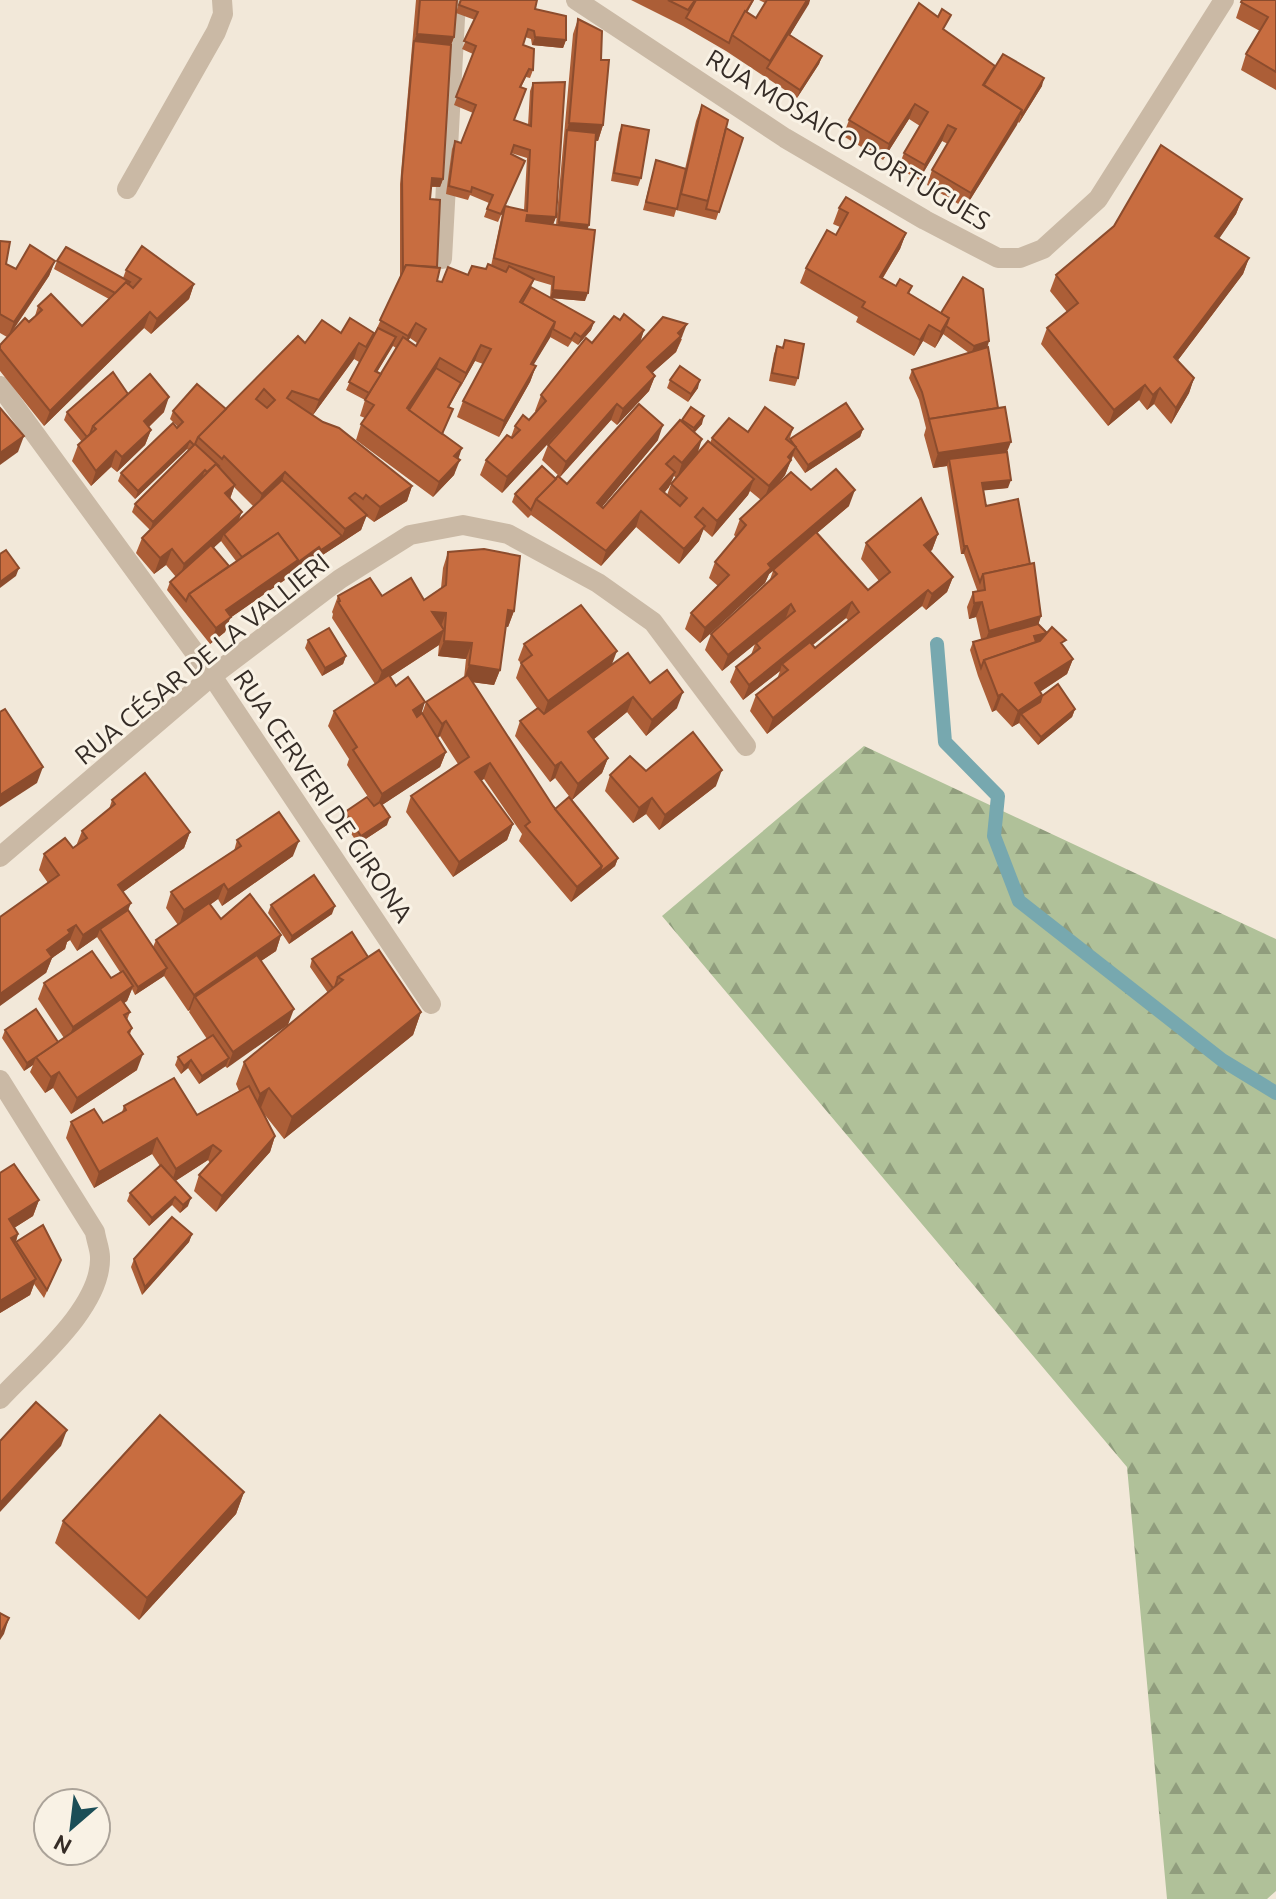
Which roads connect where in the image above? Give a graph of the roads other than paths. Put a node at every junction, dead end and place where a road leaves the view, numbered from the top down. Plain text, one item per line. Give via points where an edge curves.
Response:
1 (222, 0) edge
2 (456, 0) edge
3 (576, 0) edge
4 (1224, 0) edge
5 (127, 189) dead end
6 (442, 259) dead end
7 (0, 386) edge
8 (212, 676) junction
9 (746, 746) dead end
10 (0, 857) edge
11 (431, 1004) dead end
12 (0, 1080) edge
13 (0, 1399) edge

1 - 5 street via 216,32
2 - 6 street
3 - 4 street, RUA MOSAICO PORTUGUES via 785,138 998,258 1020,258 1043,249 1098,199
7 - 8 street, RUA CERVERI DE GIRONA
8 - 9 street, RUA CÉSAR DE LA VALLIERI via 340,579 410,535 463,525 521,540 598,583 653,622
8 - 10 street, RUA CÉSAR DE LA VALLIERI
8 - 11 street, RUA CERVERI DE GIRONA
12 - 13 street via 95,1232 100,1258 94,1286 77,1317

